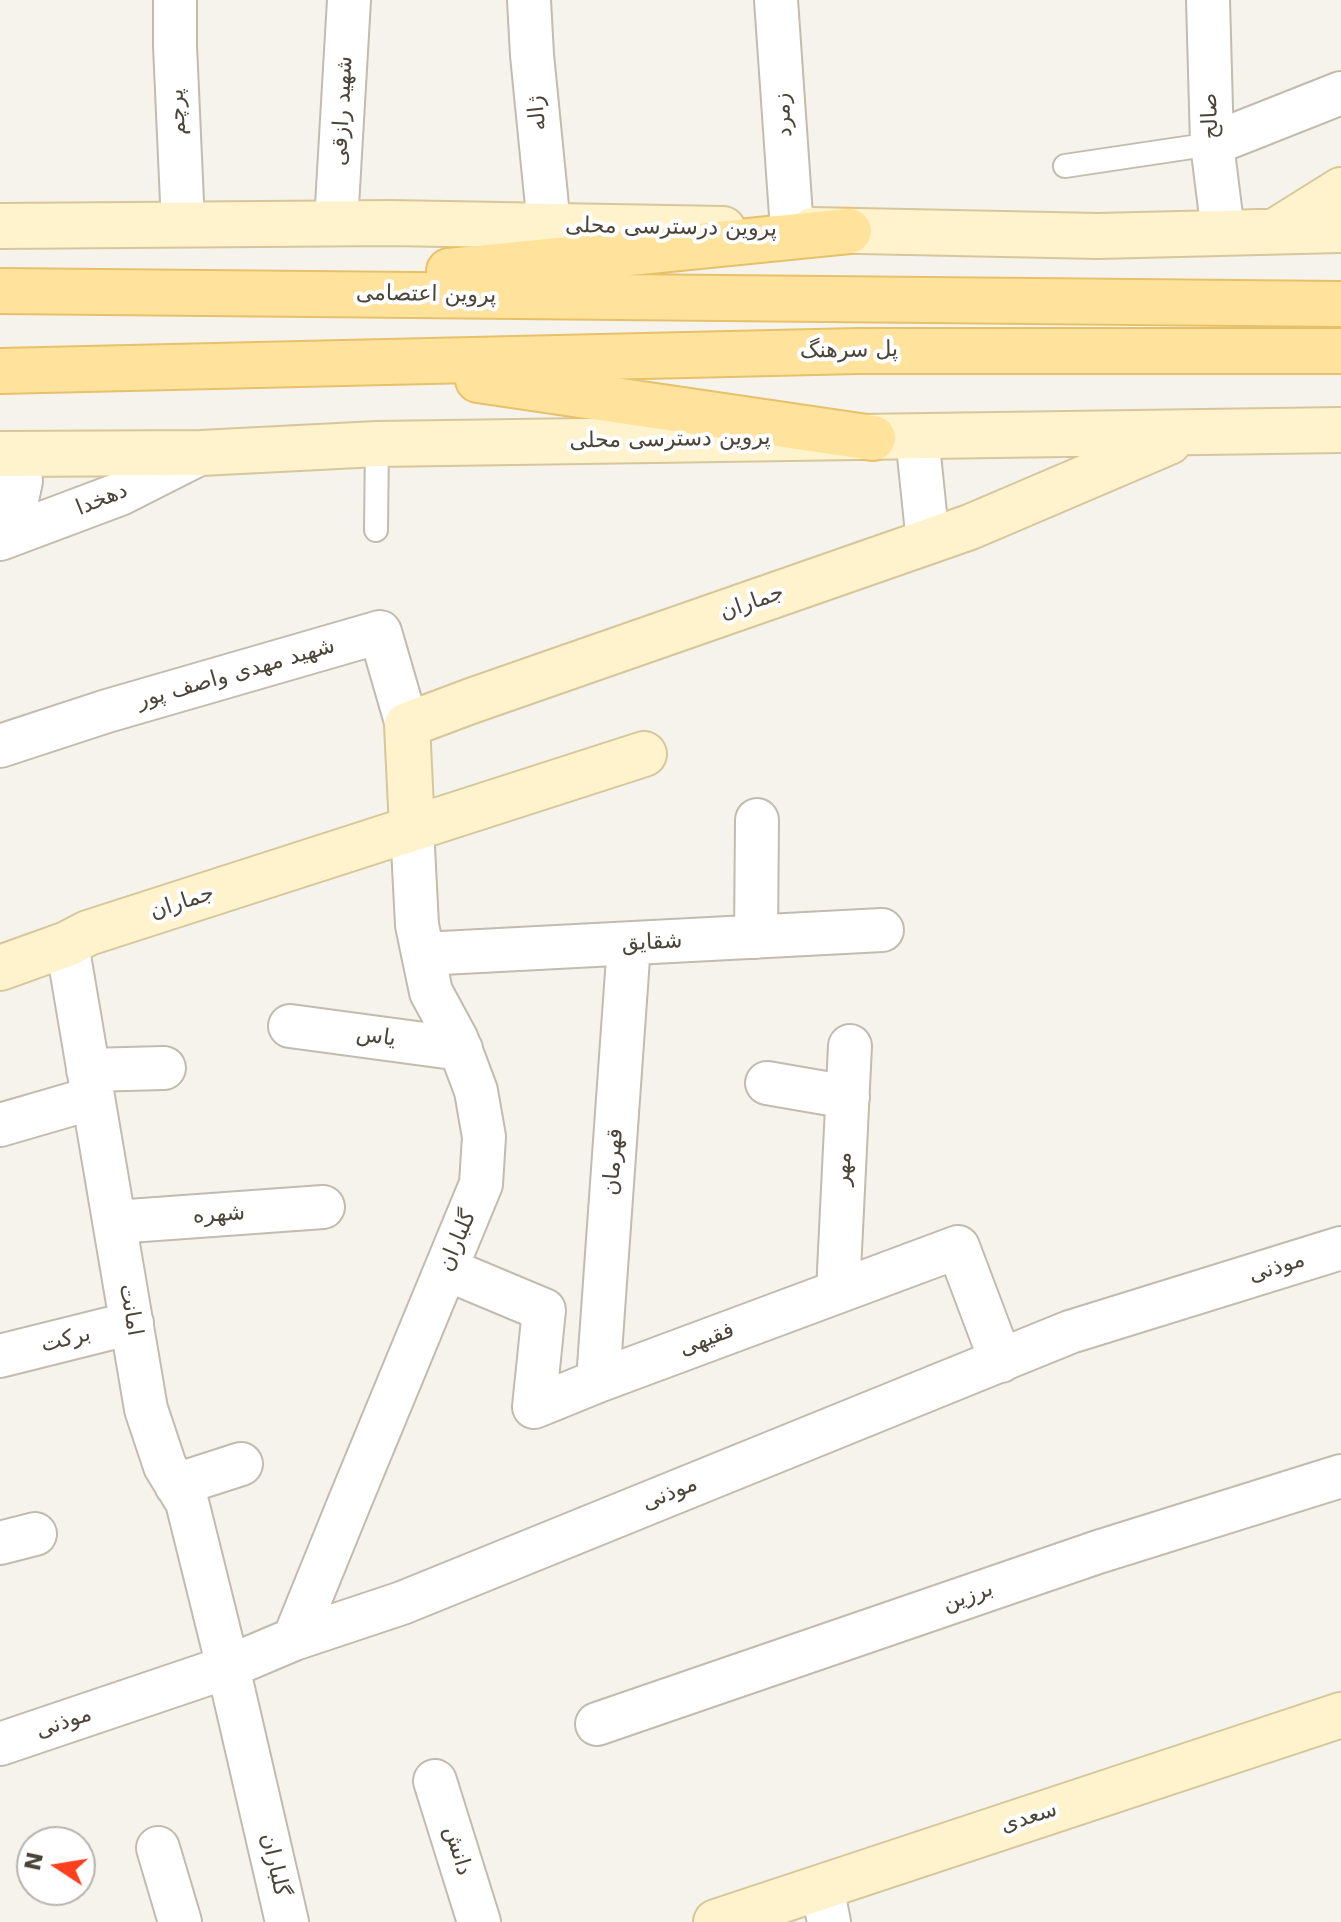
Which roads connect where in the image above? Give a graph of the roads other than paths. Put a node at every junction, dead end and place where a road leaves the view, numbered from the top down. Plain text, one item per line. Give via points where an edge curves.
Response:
1 (175, 0) edge
2 (349, 0) edge
3 (529, 0) edge
4 (776, 0) edge
5 (1208, 0) edge
6 (1341, 93) edge
7 (1212, 144) junction
8 (1065, 166) dead end
9 (1341, 190) edge
10 (336, 223) junction
11 (183, 224) junction
12 (0, 226) edge
13 (549, 226) junction
14 (792, 230) junction
15 (1319, 230) edge
16 (849, 231) junction
17 (1223, 232) junction
18 (0, 291) edge
19 (232, 293) junction
20 (1341, 304) edge
21 (1341, 351) edge
22 (357, 362) junction
23 (0, 371) edge
24 (1338, 430) edge
25 (1189, 433) junction
26 (917, 436) junction
27 (873, 438) junction
28 (377, 444) junction
29 (201, 453) junction
30 (9, 454) edge
31 (376, 530) dead end
32 (0, 531) edge
33 (0, 539) edge
34 (928, 542) junction
35 (407, 725) junction
36 (0, 746) edge
37 (644, 754) dead end
38 (757, 820) dead end
39 (412, 828) junction
40 (882, 930) dead end
41 (756, 937) junction
42 (67, 944) junction
43 (629, 944) junction
44 (423, 954) junction
45 (0, 968) edge
46 (290, 1026) dead end
47 (850, 1046) dead end
48 (461, 1049) junction
49 (164, 1068) dead end
50 (767, 1083) dead end
51 (91, 1084) junction
52 (848, 1097) junction
53 (0, 1125) edge
54 (323, 1207) dead end
55 (115, 1222) junction
56 (1341, 1248) edge
57 (446, 1269) junction
58 (838, 1291) junction
59 (132, 1323) junction
60 (0, 1356) edge
61 (1001, 1361) junction
62 (598, 1381) junction
63 (241, 1464) dead end
64 (1341, 1476) edge
65 (176, 1485) junction
66 (294, 1639) junction
67 (228, 1667) junction
68 (1341, 1715) edge
69 (597, 1724) dead end
70 (0, 1744) edge
71 (435, 1781) dead end
72 (158, 1848) dead end
73 (826, 1905) edge
74 (180, 1922) edge
75 (287, 1922) edge
76 (479, 1922) edge
77 (716, 1922) edge

1 - 11 street, پرچم
2 - 10 street, شهید رازقی
3 - 13 street, ژاله
4 - 14 street, زمرد
5 - 7 street, صالح
6 - 7 street
7 - 8 lane
7 - 17 street, صالح
9 - 15 main road
10 - 11 main road, پروین درسترسی محلی
10 - 13 main road, پروین درسترسی محلی
11 - 12 main road, پروین درسترسی محلی
13 - 14 main road, پروین درسترسی محلی
14 - 16 main road, پروین درسترسی محلی
15 - 17 main road, پروین درسترسی محلی
16 - 17 main road, پروین درسترسی محلی via 1098,236
16 - 19 main road
18 - 19 main road, پروین اعتصامی
19 - 20 main road, پروین اعتصامی
21 - 22 main road, پل سرهنگ via 858,351
22 - 23 main road
22 - 27 main road
24 - 25 main road, پروین دسترسی محلی
25 - 26 main road, پروین دسترسی محلی
25 - 34 main road, جماران
26 - 27 main road, پروین دسترسی محلی
26 - 34 street
27 - 28 main road, پروین دسترسی محلی
28 - 29 main road, پروین دسترسی محلی
28 - 31 lane
29 - 30 main road, پروین دسترسی محلی
29 - 33 street, دهخدا via 120,494
30 - 32 street via 21,481 15,509
34 - 35 main road, جماران
35 - 36 street, شهید مهدی واصف پور via 380,632
35 - 39 main road
37 - 39 main road, جماران
38 - 41 street
39 - 42 main road, جماران
39 - 44 street, گلباران
40 - 41 street, شقایق
41 - 43 street, شقایق
42 - 45 main road, جماران
42 - 51 street, امانت
43 - 44 street, شقایق
43 - 62 street, قهرمان
44 - 48 street, گلباران via 431,992
46 - 48 street, یاس
47 - 52 street, مهر
48 - 57 street, گلباران via 484,1137 481,1184
49 - 51 street
50 - 52 street
51 - 53 street
51 - 55 street, امانت
52 - 58 street, مهر
54 - 55 street, شهره
55 - 59 street, امانت
56 - 61 street, موذنی via 1070,1332
57 - 62 street, فقیهی via 544,1310 534,1407
57 - 66 street, گلباران
58 - 61 street, فقیهی via 958,1247
58 - 62 street, فقیهی
59 - 60 street, برکت
59 - 65 street, امانت via 146,1409
61 - 66 street, موذنی via 402,1603
63 - 65 street
64 - 69 street, برزین via 1098,1552
65 - 67 street, امانت via 187,1502
66 - 67 street, موذنی
67 - 70 street, موذنی
67 - 75 street, گلباران
68 - 73 main road, سعدی
71 - 76 street, دانش
72 - 74 street
73 - 77 main road, سعدی

